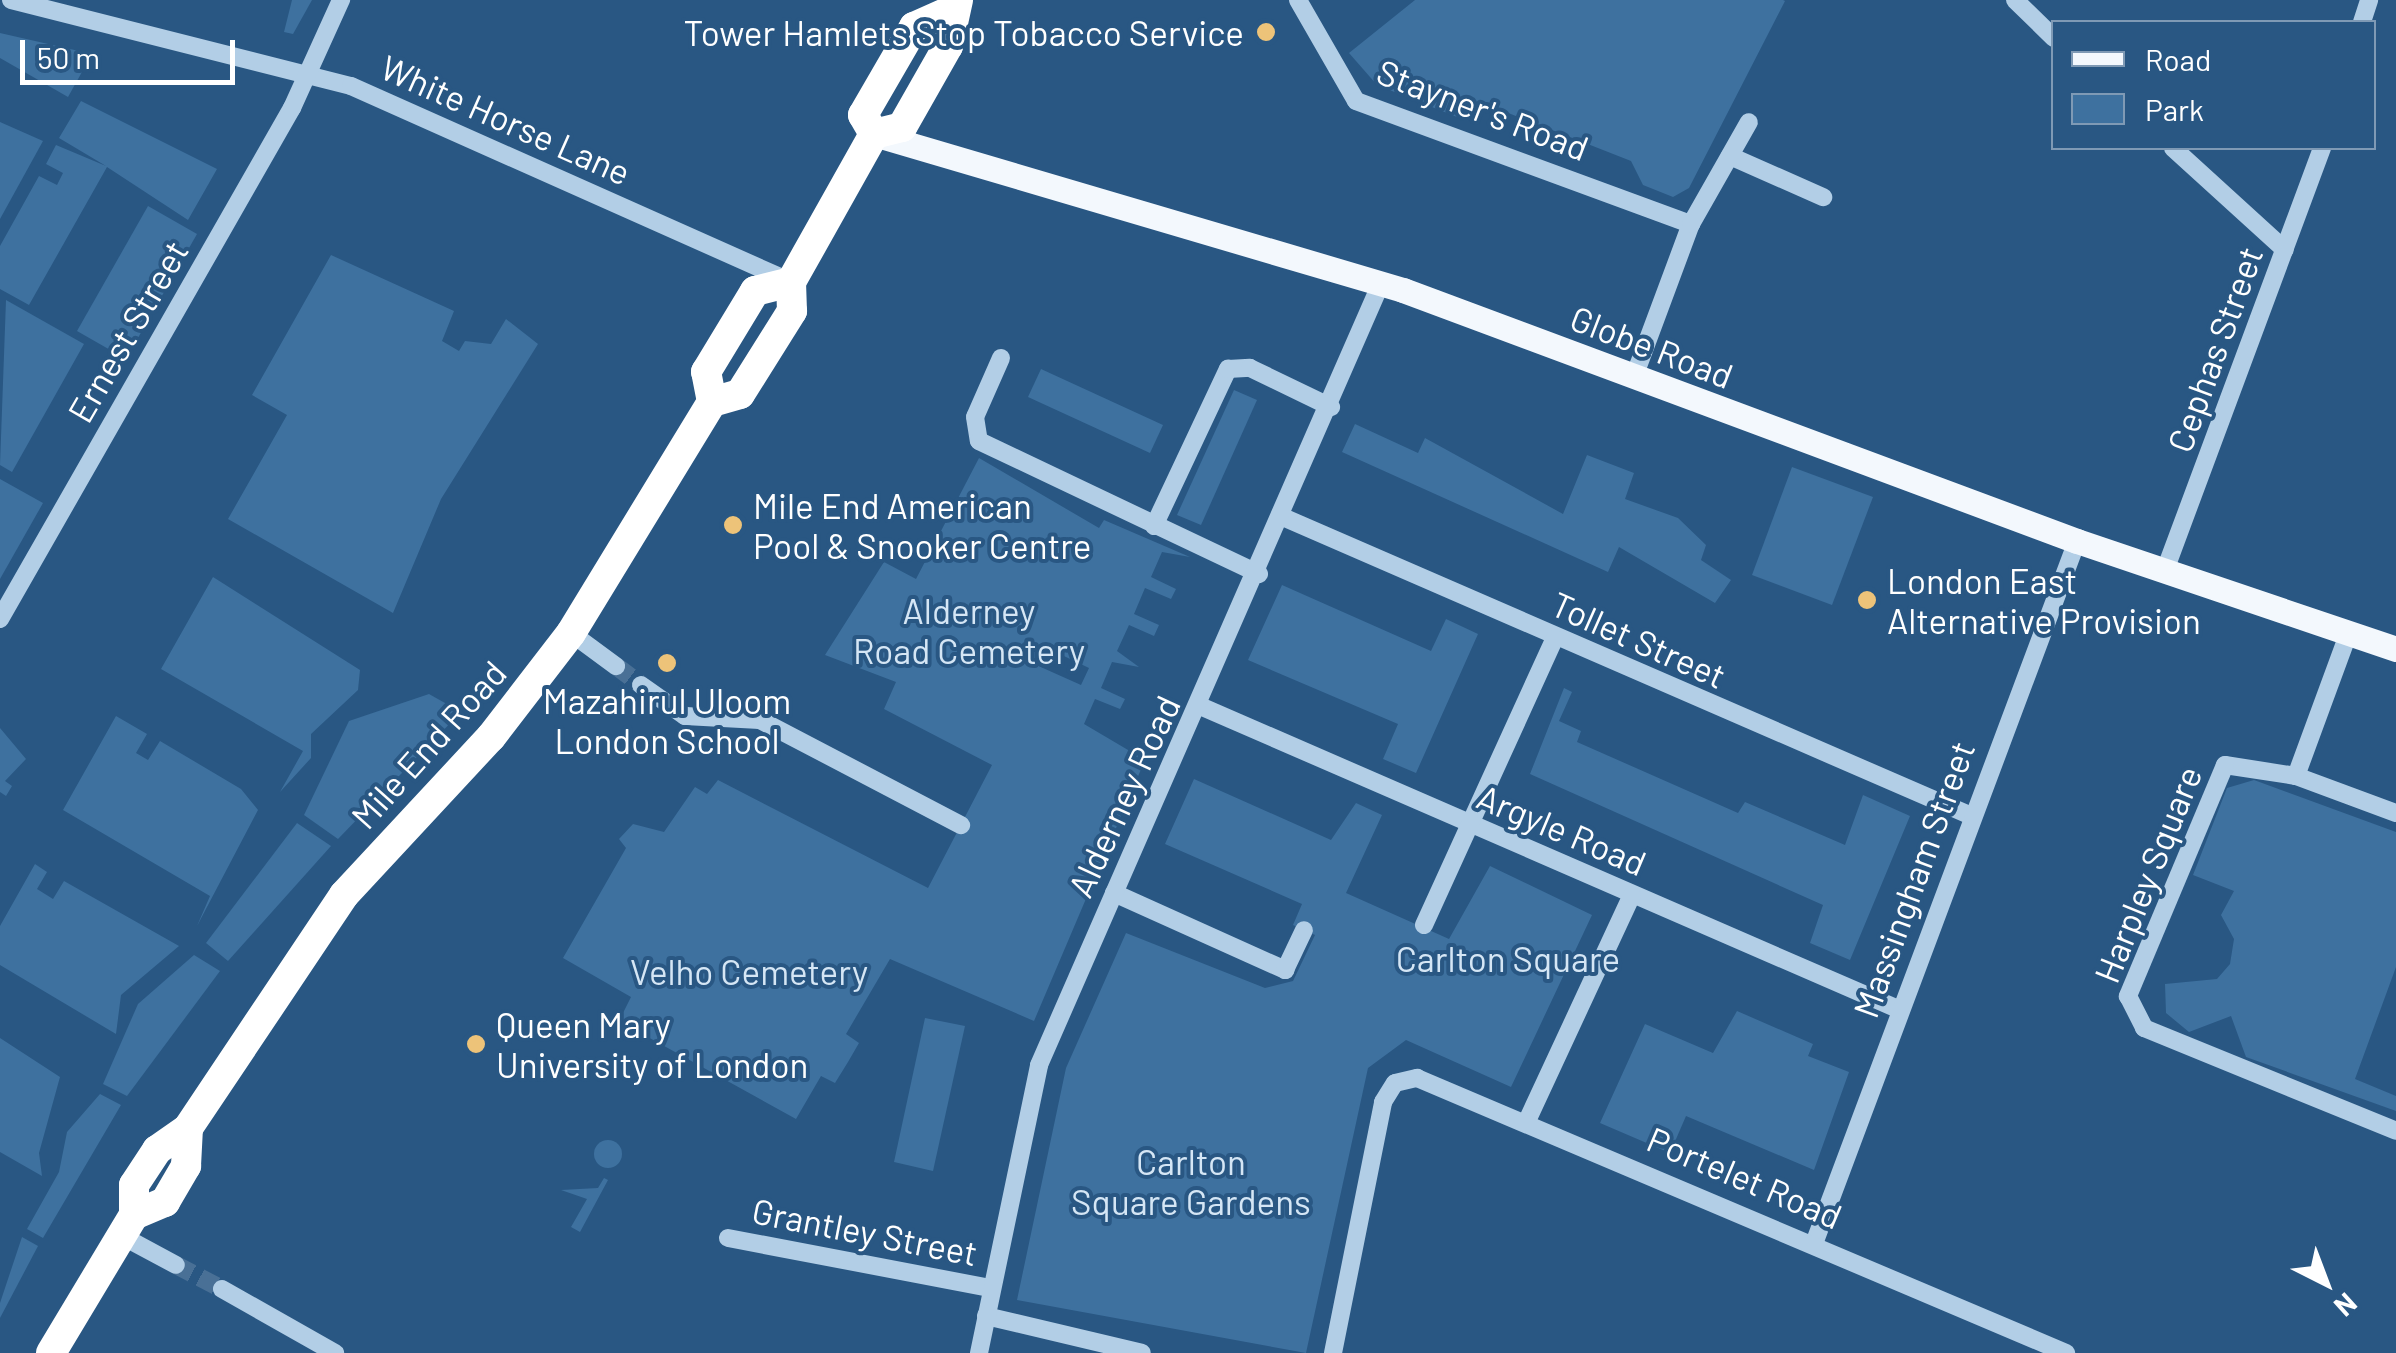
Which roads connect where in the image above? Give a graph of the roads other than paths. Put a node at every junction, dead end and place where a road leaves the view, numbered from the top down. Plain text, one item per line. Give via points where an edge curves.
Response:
1 (10, 0) edge
2 (340, 0) edge
3 (1298, 0) edge
4 (2015, 0) edge
5 (955, 5) edge
6 (2051, 35) edge
7 (305, 74) junction
8 (1749, 122) dead end
9 (874, 134) junction
10 (2175, 150) edge
11 (2321, 150) edge
12 (1730, 156) junction
13 (1823, 197) dead end
14 (1691, 224) junction
15 (2286, 250) junction
16 (791, 282) junction
17 (1380, 282) junction
18 (1002, 358) dead end
19 (1634, 377) junction
20 (712, 402) junction
21 (1331, 407) junction
22 (1285, 518) junction
23 (1154, 526) junction
24 (2077, 542) junction
25 (2164, 573) junction
26 (1259, 574) junction
27 (0, 620) edge
28 (571, 633) junction
29 (2348, 635) junction
30 (1556, 638) junction
31 (2396, 649) edge
32 (616, 666) tunnel mouth
33 (641, 685) tunnel mouth
34 (1200, 706) junction
35 (2296, 776) junction
36 (2396, 814) edge
37 (1969, 815) junction
38 (1470, 824) junction
39 (962, 825) dead end
40 (1114, 892) junction
41 (1632, 895) junction
42 (1424, 925) dead end
43 (1304, 930) dead end
44 (1900, 1010) junction
45 (1527, 1121) junction
46 (2396, 1130) edge
47 (128, 1226) junction
48 (728, 1238) dead end
49 (1816, 1242) junction
50 (176, 1265) tunnel mouth
51 (222, 1288) tunnel mouth
52 (989, 1288) junction
53 (986, 1316) junction
54 (51, 1353) edge
55 (336, 1353) edge
56 (979, 1353) edge
57 (1142, 1353) edge
58 (1333, 1353) edge
59 (2066, 1353) edge

1 - 7 street, White Horse Lane
2 - 7 street, Ernest Street
3 - 14 street, Stayner's Road via 1356,101
4 - 6 street
5 - 9 highway, Mile End Road via 914,26 863,115
7 - 16 street, White Horse Lane
7 - 27 street, Ernest Street
8 - 12 street
9 - 16 highway, Mile End Road
9 - 17 main road, Globe Road
10 - 15 street
11 - 15 street, Cephas Street
12 - 13 street
12 - 14 street
14 - 19 street
15 - 25 street, Cephas Street
16 - 20 highway, Mile End Road via 792,310 740,394
16 - 20 highway, Mile End Road via 756,291 706,372
17 - 19 main road, Globe Road
17 - 21 street, Alderney Road
18 - 23 street via 975,417 979,441
19 - 24 main road, Globe Road
20 - 28 highway, Mile End Road
21 - 22 street, Alderney Road
21 - 23 street via 1250,368 1228,369
22 - 26 street, Alderney Road
22 - 30 street, Tollet Street
23 - 26 street
24 - 25 main road, Globe Road
24 - 37 street, Massingham Street
25 - 29 main road, Globe Road
26 - 34 street, Alderney Road
28 - 32 street
28 - 47 highway, Mile End Road via 304,945 188,1128 156,1150 134,1185
29 - 31 main road, Globe Road
29 - 35 street
30 - 37 street, Tollet Street
30 - 38 street
33 - 39 street via 686,716 760,720
34 - 38 street, Argyle Road
34 - 40 street, Alderney Road
35 - 36 street, Harpley Square
35 - 46 street, Harpley Square via 2234,763 2218,772 2128,1009 2155,1034
37 - 44 street, Massingham Street
38 - 41 street, Argyle Road
38 - 42 street
40 - 43 street via 1286,970
40 - 52 street, Alderney Road via 1032,1090
41 - 44 street, Argyle Road
41 - 45 street
44 - 49 street, Massingham Street
45 - 49 street, Portelet Road
45 - 58 street, Portelet Road via 1428,1080 1395,1084 1382,1102
47 - 50 street
47 - 54 highway, Mile End Road
48 - 52 street, Grantley Street
49 - 59 street, Portelet Road
51 - 55 street
52 - 53 street, Alderney Road
53 - 56 street, Alderney Road
53 - 57 street, Grantley Street

